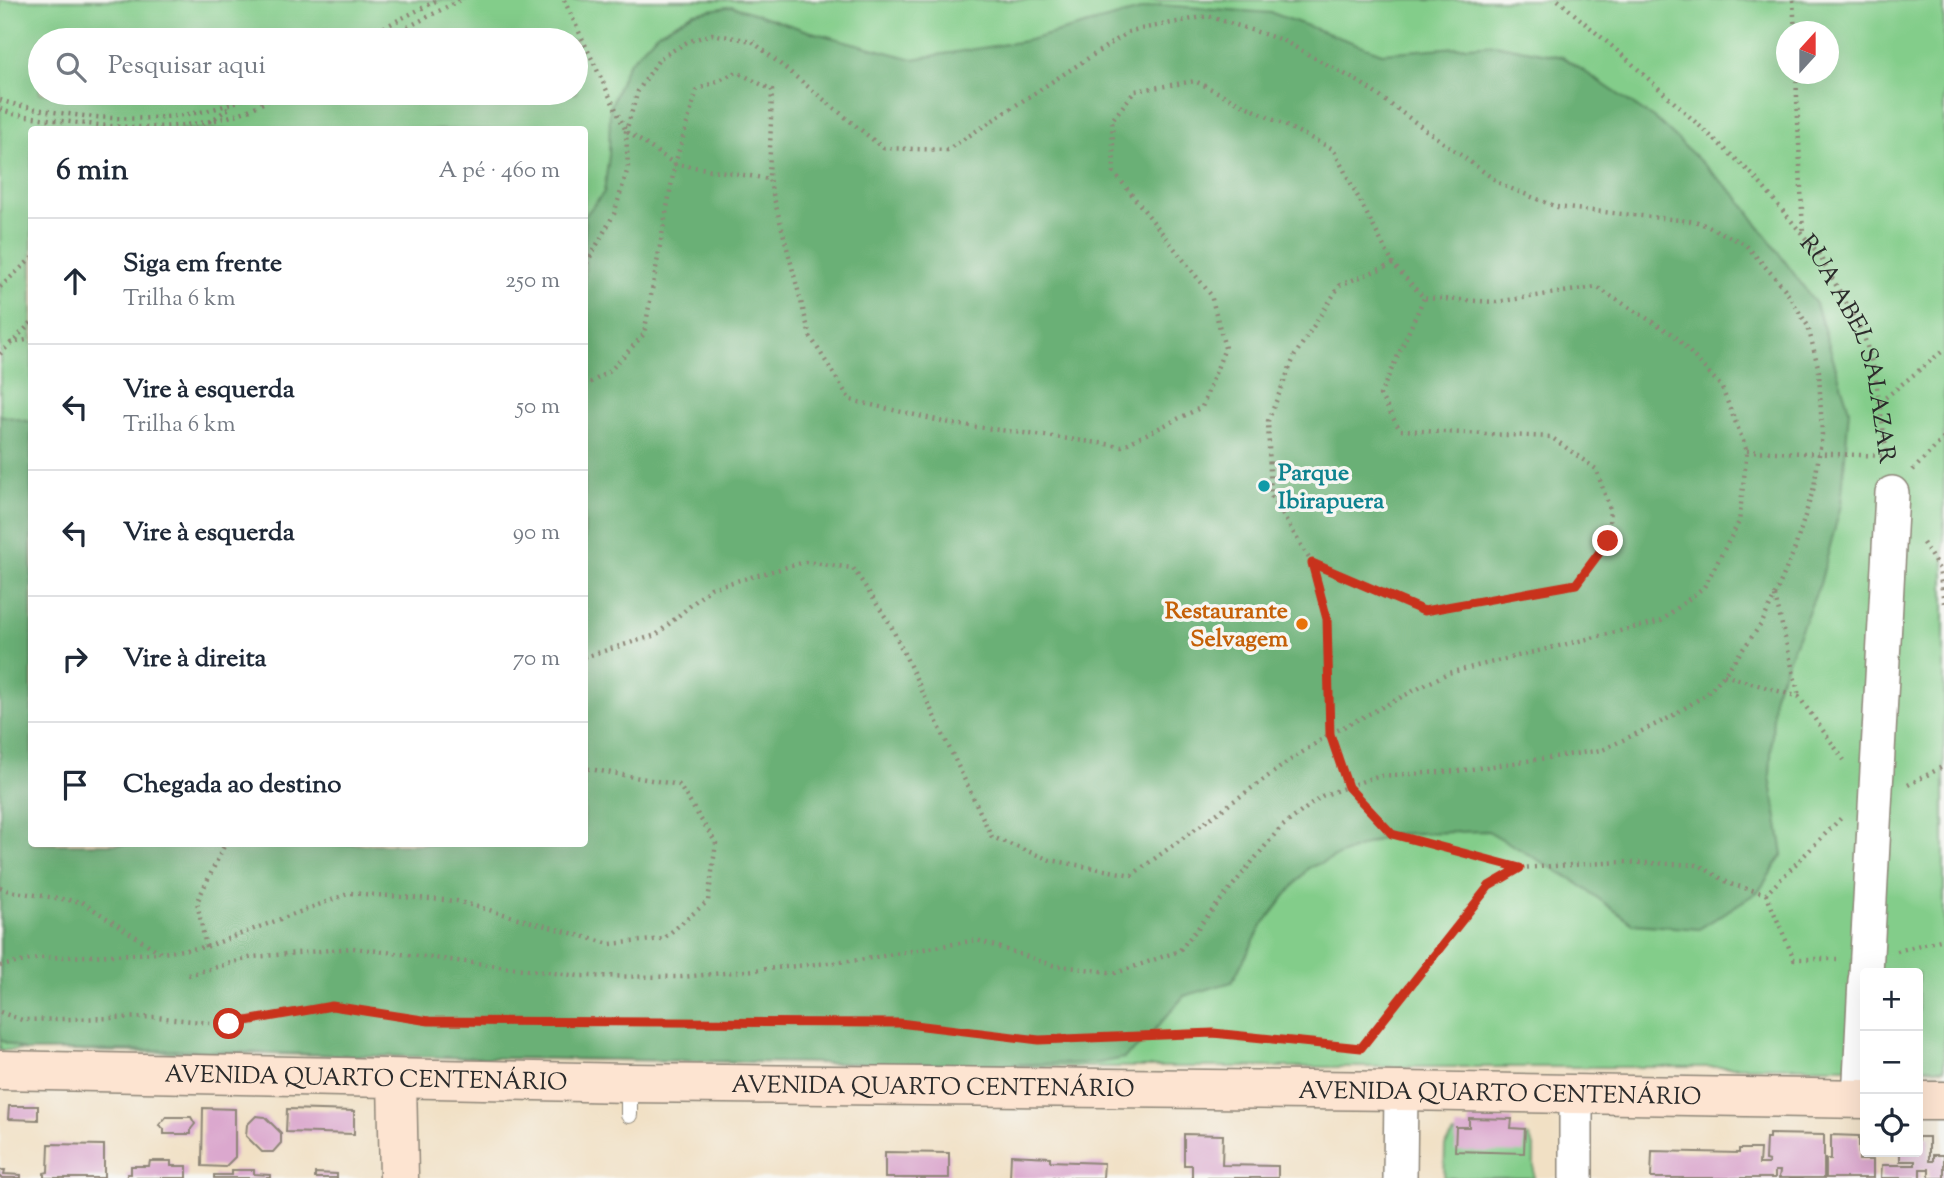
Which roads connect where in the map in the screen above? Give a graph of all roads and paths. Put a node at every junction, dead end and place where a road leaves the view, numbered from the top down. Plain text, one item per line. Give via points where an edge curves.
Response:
1 (438, 0) edge
2 (460, 0) edge
3 (564, 0) edge
4 (1558, 0) edge
5 (1793, 0) edge
6 (1794, 21) edge
7 (383, 28) edge
8 (406, 28) edge
9 (577, 28) edge
10 (588, 51) edge
11 (1796, 84) edge
12 (0, 100) edge
13 (229, 105) edge
14 (233, 105) edge
15 (257, 105) edge
16 (0, 109) edge
17 (216, 118) junction
18 (204, 126) edge
19 (626, 131) junction
20 (675, 164) junction
21 (769, 179) junction
22 (1803, 235) junction
23 (588, 261) edge
24 (28, 262) edge
25 (1393, 264) junction
26 (0, 287) edge
27 (1424, 298) junction
28 (28, 326) edge
29 (28, 340) edge
30 (10, 343) junction
31 (1944, 350) edge
32 (0, 354) edge
33 (588, 384) edge
34 (1879, 402) junction
35 (1747, 451) junction
36 (1819, 454) junction
37 (1887, 456) junction
38 (1892, 493) joint
39 (1312, 563) junction
40 (1775, 595) junction
41 (588, 656) edge
42 (1724, 675) junction
43 (1799, 697) junction
44 (1330, 734) junction
45 (1944, 766) edge
46 (588, 769) edge
47 (1912, 783) dead end
48 (1348, 787) junction
49 (1874, 800) junction
50 (1841, 817) dead end
51 (224, 847) edge
52 (1520, 868) junction
53 (0, 887) edge
54 (206, 947) junction
55 (161, 953) junction
56 (0, 966) edge
57 (1866, 968) edge
58 (188, 975) dead end
59 (0, 1012) edge
60 (1864, 1031) edge
61 (0, 1070) edge
62 (397, 1079) junction
63 (1401, 1091) junction
64 (1576, 1094) junction
65 (1862, 1094) edge
66 (1860, 1099) edge
67 (1923, 1101) edge
68 (1944, 1101) edge
69 (398, 1178) edge
70 (1400, 1178) edge
71 (1576, 1178) edge

1 - 7 path
2 - 8 path
3 - 9 path
4 - 22 path, RUA ABEL SALAZAR via 1753,175
5 - 6 path
10 - 19 path
11 - 22 path
12 - 13 path via 84,117 162,118
14 - 17 path
15 - 17 path
16 - 17 path via 96,126 178,125
17 - 18 path
19 - 20 path
19 - 23 path via 628,168 618,203
19 - 36 path via 638,91 660,58 712,34 751,41 883,148 947,150 1130,30 1208,16 1282,40 1361,83 1502,185 1557,208 1698,222 1745,244 1784,288 1808,326 1819,371
20 - 21 path
20 - 21 path via 697,90 737,72 772,90
20 - 33 path via 644,334 608,372
21 - 25 path via 810,336 850,400 954,424 1122,446 1202,407 1225,348 1211,295 1114,172 1112,120 1135,91 1195,81 1334,149
22 - 34 path, RUA ABEL SALAZAR via 1863,333
24 - 26 path
25 - 27 path
25 - 39 path via 1340,285 1295,355 1268,421 1271,496
27 - 35 path via 1496,302 1596,287 1674,335 1721,386
27 - 39 path via 1380,395 1400,430 1550,437 1596,469 1610,509 1608,541 1576,584 1424,611
28 - 30 path
29 - 30 path
30 - 32 path
31 - 34 path
34 - 37 path, RUA ABEL SALAZAR
35 - 36 path
35 - 44 path via 1739,522 1704,587 1661,621 1448,673
36 - 37 path
36 - 40 path via 1814,487
37 - 38 path, RUA ABEL SALAZAR
38 - 49 street, RUA ABEL SALAZAR
39 - 44 path via 1327,619
40 - 42 path via 1762,623
40 - 43 path
41 - 44 path via 656,635 711,588 805,562 853,568 890,624 992,837 1050,860 1132,875
42 - 43 path
42 - 48 path via 1707,694 1667,719 1602,750 1458,771 1377,776
43 - 49 path
44 - 48 path
45 - 47 path
46 - 54 path via 679,785 716,843 708,901 663,939 610,944 457,901 350,893
48 - 52 path via 1392,834
48 - 58 path via 1322,796 1280,828 1179,951 1116,972 1052,965 977,940 859,960 682,977 579,976 353,948 253,957
49 - 57 street, RUA ABEL SALAZAR
50 - 52 path via 1766,894 1730,884 1699,865 1622,862
51 - 54 path via 197,902
52 - 59 path via 1489,886 1361,1048 1213,1033 1039,1040 899,1023 429,1021 332,1006 229,1024 156,1017 22,1020
53 - 55 path via 82,902
54 - 55 path
55 - 56 path via 40,958
60 - 65 street
61 - 62 street, AVENIDA QUARTO CENTENÁRIO
62 - 63 street, AVENIDA QUARTO CENTENÁRIO via 629,1099
62 - 69 street
63 - 64 street, AVENIDA QUARTO CENTENÁRIO
63 - 70 street
64 - 66 street, AVENIDA QUARTO CENTENÁRIO
64 - 71 street
67 - 68 street

